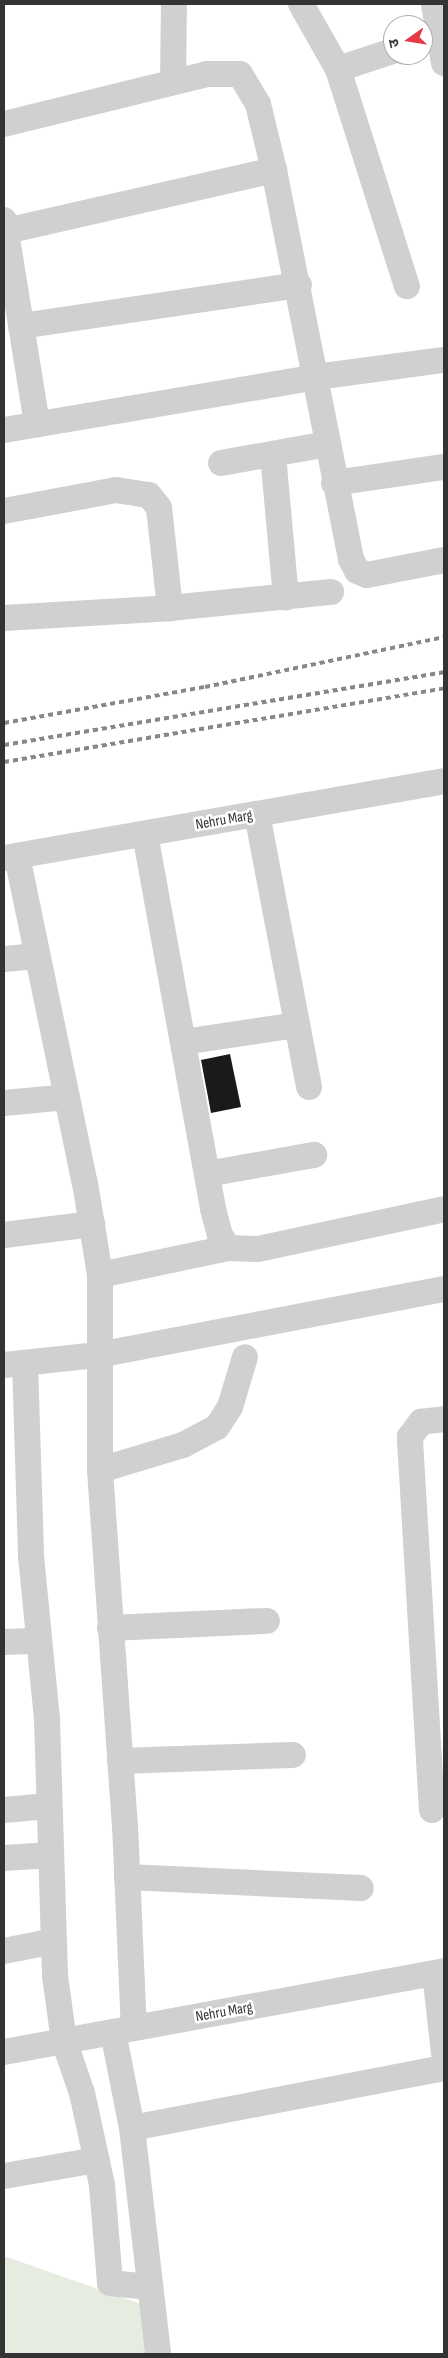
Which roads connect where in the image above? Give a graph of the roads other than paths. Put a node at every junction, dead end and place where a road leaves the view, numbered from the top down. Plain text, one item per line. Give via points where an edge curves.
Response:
1 (174, 4) edge
2 (301, 4) edge
3 (433, 43) edge
4 (383, 54) edge
5 (444, 63) edge
6 (338, 69) junction
7 (173, 82) junction
8 (4, 124) edge
9 (274, 170) junction
10 (5, 226) edge
11 (299, 285) junction
12 (407, 286) dead end
13 (21, 326) junction
14 (444, 360) edge
15 (316, 377) junction
16 (37, 424) junction
17 (4, 430) edge
18 (328, 444) junction
19 (273, 455) junction
20 (221, 463) dead end
21 (444, 467) edge
22 (334, 483) junction
23 (4, 511) edge
24 (444, 560) edge
25 (331, 592) dead end
26 (286, 597) junction
27 (170, 608) junction
28 (4, 618) edge
29 (444, 781) edge
30 (257, 814) junction
31 (145, 834) junction
32 (10, 857) edge
33 (36, 956) junction
34 (4, 959) edge
35 (297, 1024) junction
36 (183, 1042) junction
37 (309, 1087) dead end
38 (67, 1097) junction
39 (4, 1103) edge
40 (314, 1155) dead end
41 (208, 1174) junction
42 (444, 1209) edge
43 (92, 1224) junction
44 (4, 1235) edge
45 (228, 1248) junction
46 (100, 1275) junction
47 (444, 1289) edge
48 (98, 1355) junction
49 (245, 1357) dead end
50 (15, 1364) edge
51 (444, 1419) edge
52 (100, 1470) junction
53 (267, 1621) dead end
54 (110, 1628) junction
55 (38, 1641) junction
56 (4, 1642) edge
57 (293, 1755) dead end
58 (120, 1761) junction
59 (50, 1806) junction
60 (4, 1810) edge
61 (432, 1810) dead end
62 (51, 1855) junction
63 (4, 1858) edge
64 (127, 1876) junction
65 (361, 1888) dead end
66 (54, 1941) junction
67 (4, 1951) edge
68 (440, 1972) edge
69 (124, 2030) junction
70 (64, 2041) junction
71 (4, 2052) edge
72 (444, 2053) edge
73 (444, 2068) edge
74 (132, 2128) junction
75 (97, 2160) junction
76 (4, 2176) edge
77 (150, 2287) junction
78 (158, 2354) edge

1 - 7 street
2 - 6 street
3 - 5 street
4 - 6 street
6 - 12 street
7 - 8 street
7 - 9 street via 207,74 240,74 258,104
9 - 10 street
9 - 11 street
10 - 13 street
11 - 13 street
11 - 15 street
13 - 16 street
14 - 15 street
15 - 16 street
15 - 18 street
16 - 17 street
18 - 19 street
18 - 22 street
19 - 20 street
19 - 26 street
21 - 22 street
22 - 24 street via 351,559 357,571 381,574
23 - 27 street via 116,490 149,495 160,508
25 - 26 street
26 - 27 street
27 - 28 street
29 - 30 street, Nehru Marg
30 - 31 street, Nehru Marg
30 - 35 street
31 - 32 street, Nehru Marg
31 - 36 street
32 - 33 street
33 - 34 street
33 - 38 street
35 - 36 street
35 - 37 street
36 - 41 street
38 - 39 street
38 - 43 street
40 - 41 street
41 - 45 street via 220,1235
42 - 45 street via 258,1249
43 - 44 street
43 - 46 street
45 - 46 street
46 - 48 street
47 - 48 street
48 - 50 street
48 - 52 street
49 - 52 street via 230,1407 217,1427 182,1445
50 - 55 street
51 - 61 street via 420,1422 410,1437
52 - 54 street
53 - 54 street
54 - 58 street
55 - 56 street
55 - 59 street via 47,1720
57 - 58 street
58 - 64 street
59 - 60 street
59 - 62 street
62 - 63 street
62 - 66 street
64 - 65 street
64 - 69 street
66 - 67 street
66 - 70 street
68 - 69 street, Nehru Marg
68 - 72 street
69 - 70 street, Nehru Marg
69 - 74 street
70 - 71 street, Nehru Marg
70 - 75 street via 82,2093
73 - 74 street
74 - 77 street
75 - 76 street
75 - 77 street via 108,2226 110,2283
77 - 78 street

